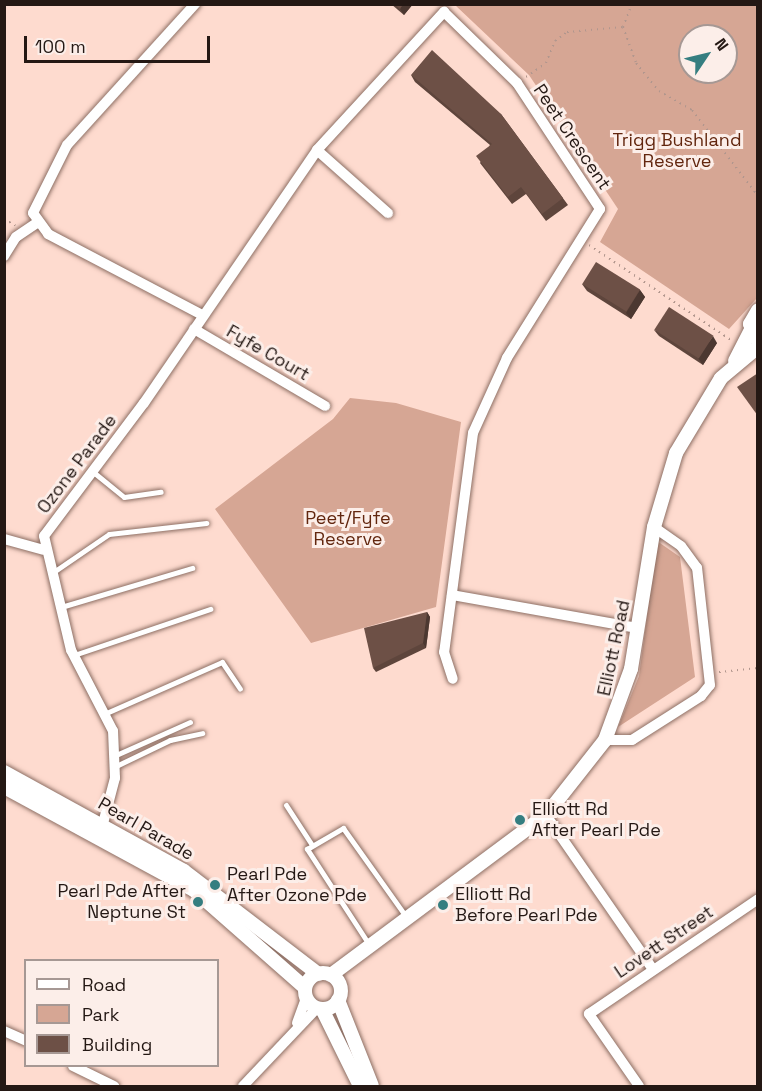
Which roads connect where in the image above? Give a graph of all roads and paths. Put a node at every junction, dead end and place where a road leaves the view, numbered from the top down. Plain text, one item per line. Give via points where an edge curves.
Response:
1 (195, 4) edge
2 (632, 4) edge
3 (623, 27) junction
4 (517, 84) junction
5 (317, 150) junction
6 (758, 196) edge
7 (388, 213) dead end
8 (37, 223) junction
9 (582, 240) junction
10 (4, 256) edge
11 (758, 310) edge
12 (202, 315) junction
13 (194, 329) junction
14 (754, 335) edge
15 (740, 347) junction
16 (758, 347) edge
17 (735, 361) junction
18 (325, 406) dead end
19 (92, 471) junction
20 (161, 492) dead end
21 (206, 523) dead end
22 (654, 527) junction
23 (4, 538) edge
24 (44, 550) junction
25 (192, 568) dead end
26 (50, 573) junction
27 (452, 595) junction
28 (60, 608) junction
29 (210, 609) dead end
30 (638, 628) junction
31 (74, 655) junction
32 (758, 668) edge
33 (709, 673) junction
34 (453, 679) dead end
35 (240, 689) dead end
36 (104, 714) junction
37 (190, 723) dead end
38 (202, 733) dead end
39 (606, 740) junction
40 (116, 760) junction
41 (4, 772) edge
42 (4, 787) edge
43 (286, 805) dead end
44 (546, 815) junction
45 (101, 831) junction
46 (312, 845) junction
47 (758, 899) edge
48 (408, 920) junction
49 (365, 951) junction
50 (652, 968) junction
51 (332, 984) junction
52 (305, 993) junction
53 (319, 1008) junction
54 (297, 1023) junction
55 (4, 1031) edge
56 (24, 1040) edge
57 (77, 1067) edge
58 (114, 1086) edge
59 (243, 1086) edge
60 (360, 1086) edge
61 (372, 1086) edge
62 (639, 1086) edge

1 - 8 street via 67,146 36,199
2 - 3 path
3 - 4 path via 567,32 555,41 546,63
3 - 6 path via 636,63 659,91 692,110
4 - 5 street, Peet Crescent via 444,12
4 - 9 street, Peet Crescent via 600,209
5 - 7 street
5 - 12 street, Peet Crescent
8 - 10 street via 16,237
8 - 12 street
9 - 15 path
9 - 27 street, Peet Crescent via 507,358 474,433
11 - 14 main road, Elliott Road
12 - 13 street, Peet Crescent
13 - 18 street, Fyfe Court
13 - 19 street, Ozone Parade
14 - 15 main road, Elliott Road
15 - 17 main road, Elliott Road
16 - 17 main road, Elliott Road
17 - 22 main road, Elliott Road via 676,453
19 - 20 lane via 124,496
19 - 24 street, Ozone Parade via 44,536
21 - 26 lane via 109,534
22 - 30 main road, Elliott Road
22 - 33 street via 681,546 697,568
23 - 24 street
24 - 26 street
25 - 28 lane
26 - 28 street
27 - 30 street
27 - 34 street, Peet Crescent via 444,652
28 - 31 street
29 - 31 lane
30 - 39 main road, Elliott Road via 626,691
31 - 36 street
32 - 33 path
33 - 39 street via 710,684 701,696 632,740
35 - 36 lane via 222,663
36 - 40 street
37 - 40 lane
38 - 40 lane
39 - 44 main road, Elliott Road
40 - 45 street
41 - 45 main road, Pearl Parade
42 - 45 main road, Pearl Parade
43 - 46 lane
44 - 48 main road, Elliott Road
44 - 50 street
45 - 51 main road, Pearl Parade via 209,888 272,944
45 - 52 main road, Pearl Parade via 206,899
46 - 48 lane via 343,828
46 - 49 lane via 306,851
47 - 50 street, Lovett Street
48 - 49 main road, Elliott Road
49 - 51 main road, Elliott Road
50 - 62 street, Lovett Street via 589,1014
51 - 52 main road
51 - 53 main road
51 - 61 main road
52 - 53 main road, Pearl Parade
52 - 54 street
53 - 54 street
53 - 60 main road
54 - 59 street
55 - 56 street
57 - 58 street

